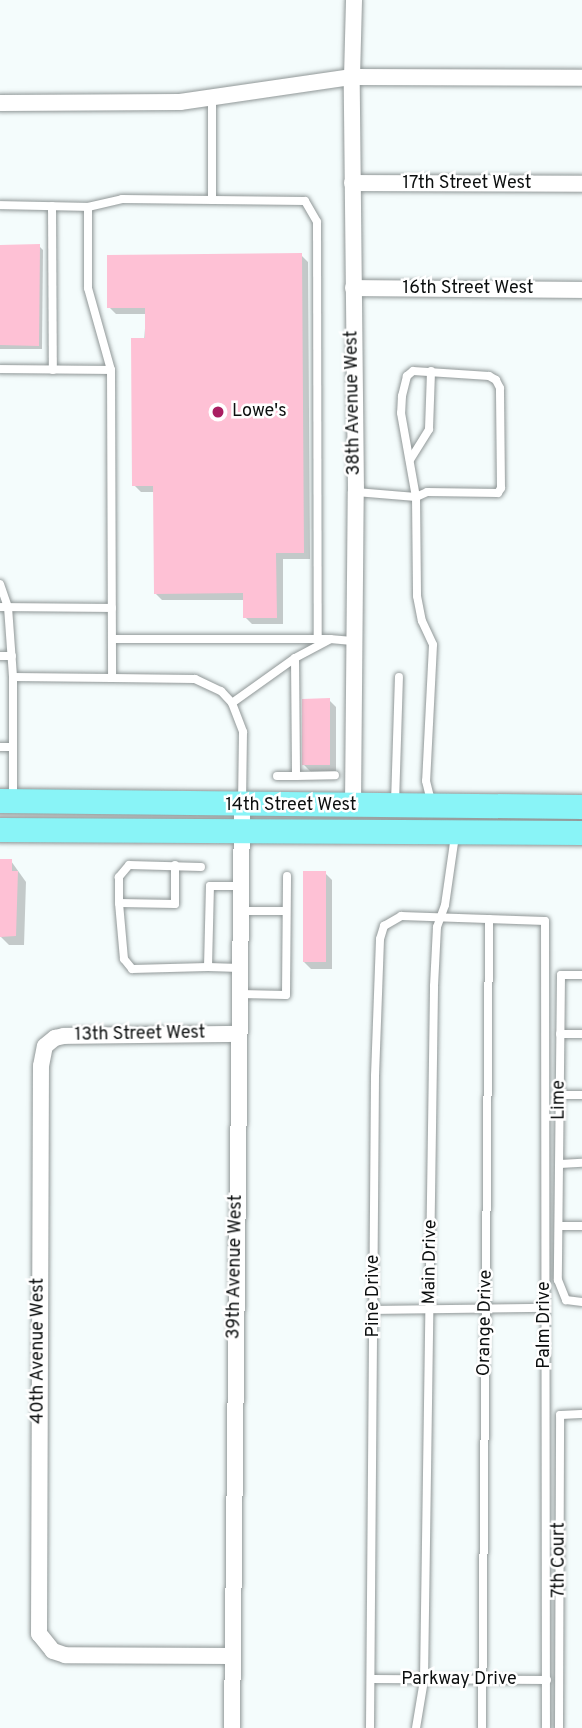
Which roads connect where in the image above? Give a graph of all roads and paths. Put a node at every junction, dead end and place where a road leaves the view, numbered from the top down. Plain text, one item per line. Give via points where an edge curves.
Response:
1 (354, 0) edge
2 (352, 77) junction
3 (582, 78) edge
4 (212, 97) junction
5 (0, 103) edge
6 (352, 183) junction
7 (582, 184) edge
8 (212, 200) junction
9 (0, 205) edge
10 (52, 206) junction
11 (88, 207) junction
12 (353, 288) junction
13 (582, 290) edge
14 (0, 369) edge
15 (53, 370) junction
16 (111, 370) junction
17 (431, 371) junction
18 (410, 460) junction
19 (356, 492) junction
20 (416, 497) junction
21 (0, 584) edge
22 (4, 607) edge
23 (112, 608) junction
24 (112, 639) junction
25 (318, 639) junction
26 (330, 639) junction
27 (355, 641) junction
28 (0, 656) edge
29 (12, 656) junction
30 (295, 658) junction
31 (13, 677) junction
32 (399, 677) dead end
33 (112, 678) junction
34 (232, 703) junction
35 (0, 747) edge
36 (13, 747) junction
37 (335, 775) dead end
38 (277, 776) dead end
39 (296, 776) junction
40 (7, 801) edge
41 (243, 806) junction
42 (354, 806) junction
43 (395, 806) junction
44 (432, 806) junction
45 (582, 807) edge
46 (0, 830) edge
47 (241, 832) junction
48 (455, 833) junction
49 (582, 833) edge
50 (175, 865) junction
51 (201, 867) dead end
52 (287, 876) dead end
53 (241, 886) junction
54 (119, 903) junction
55 (240, 911) junction
56 (286, 911) junction
57 (441, 918) junction
58 (489, 919) junction
59 (545, 921) joint
60 (208, 967) junction
61 (240, 968) junction
62 (582, 975) edge
63 (240, 994) junction
64 (239, 1034) junction
65 (560, 1034) junction
66 (582, 1034) edge
67 (45, 1046) joint
68 (560, 1095) junction
69 (582, 1095) edge
70 (582, 1163) edge
71 (560, 1164) junction
72 (560, 1226) junction
73 (582, 1226) edge
74 (582, 1302) edge
75 (486, 1308) junction
76 (545, 1308) junction
77 (374, 1310) junction
78 (431, 1310) junction
79 (582, 1414) edge
80 (232, 1656) junction
81 (372, 1679) junction
82 (483, 1679) junction
83 (424, 1680) junction
84 (547, 1680) junction
85 (232, 1728) edge
86 (370, 1728) edge
87 (416, 1728) edge
88 (482, 1728) edge
89 (546, 1728) edge
90 (559, 1728) edge

1 - 2 street, 38th Avenue West
2 - 3 street
2 - 4 street
2 - 6 street, 38th Avenue West
4 - 5 street via 180,102
4 - 8 lane
6 - 7 street, 17th Street West
6 - 12 street, 38th Avenue West
8 - 11 lane via 122,199
8 - 25 lane via 304,201 317,222
9 - 10 lane
10 - 11 lane
10 - 15 lane
11 - 16 lane via 88,288
12 - 13 street, 16th Street West
12 - 19 street, 38th Avenue West
14 - 15 lane
15 - 16 lane
16 - 23 lane
17 - 18 lane via 429,429
17 - 18 lane via 413,371 404,382 401,413
17 - 20 lane via 496,380 500,388 501,488 492,494 427,492
18 - 20 lane
19 - 20 lane
19 - 27 street, 38th Avenue West
20 - 44 lane via 417,596 433,645 426,781
21 - 22 lane
22 - 23 lane
22 - 29 lane
23 - 24 lane
24 - 25 lane
24 - 33 lane
25 - 26 lane
26 - 27 lane
26 - 30 lane
27 - 42 street, 38th Avenue West
28 - 29 lane
29 - 31 lane
30 - 34 lane
30 - 39 lane
31 - 33 lane
31 - 36 lane
32 - 43 lane
33 - 34 lane via 195,679 214,687
34 - 41 lane via 243,732
35 - 36 lane
36 - 40 lane
37 - 39 lane
38 - 39 lane
40 - 41 main road, 14th Street West
41 - 42 main road, 14th Street West
41 - 47 street, 39th Avenue West
42 - 43 main road, 14th Street West
43 - 44 main road, 14th Street West
44 - 45 main road, 14th Street West
44 - 48 street
46 - 47 main road, 14th Street West
47 - 48 main road, 14th Street West
47 - 53 street, 39th Avenue West
48 - 49 main road, 14th Street West
48 - 57 lane, Main Drive
50 - 51 lane
50 - 54 lane via 129,865 119,877
50 - 54 lane via 175,904
52 - 56 lane
53 - 55 street, 39th Avenue West
53 - 60 lane via 211,886
54 - 60 lane via 124,959 132,969
55 - 56 lane
55 - 61 street, 39th Avenue West
56 - 63 lane via 286,995
57 - 58 lane, Pine Drive
57 - 77 lane, Pine Drive via 401,916 387,923 380,934 374,1076
57 - 78 lane, Main Drive via 434,986
58 - 59 lane, Pine Drive
58 - 75 lane, Orange Drive
59 - 76 lane, Palm Drive
60 - 61 lane
61 - 63 street, 39th Avenue West
62 - 65 lane, Lime via 561,975
63 - 64 street, 39th Avenue West
64 - 67 street, 13th Street West via 80,1034 54,1038
64 - 80 street, 39th Avenue West
65 - 66 lane
65 - 68 lane, Lime
67 - 80 street, 40th Avenue West via 41,1066 39,1634 53,1651 81,1656
68 - 69 lane
68 - 71 lane, Lime
70 - 71 lane
71 - 72 lane, Lime
72 - 73 lane
72 - 74 lane, Lime via 560,1292 566,1300
75 - 76 lane
75 - 78 lane
75 - 82 lane, Orange Drive
76 - 84 lane, Palm Drive
77 - 78 lane
77 - 81 lane, Pine Drive
78 - 83 lane, Main Drive
79 - 90 lane, 7th Court via 560,1415
80 - 85 street, 39th Avenue West
81 - 83 lane, Parkway Drive
81 - 86 lane, Pine Drive
82 - 83 lane, Parkway Drive
82 - 84 lane, Parkway Drive
82 - 88 lane, Orange Drive
83 - 87 lane, Main Drive
84 - 89 lane, Palm Drive

